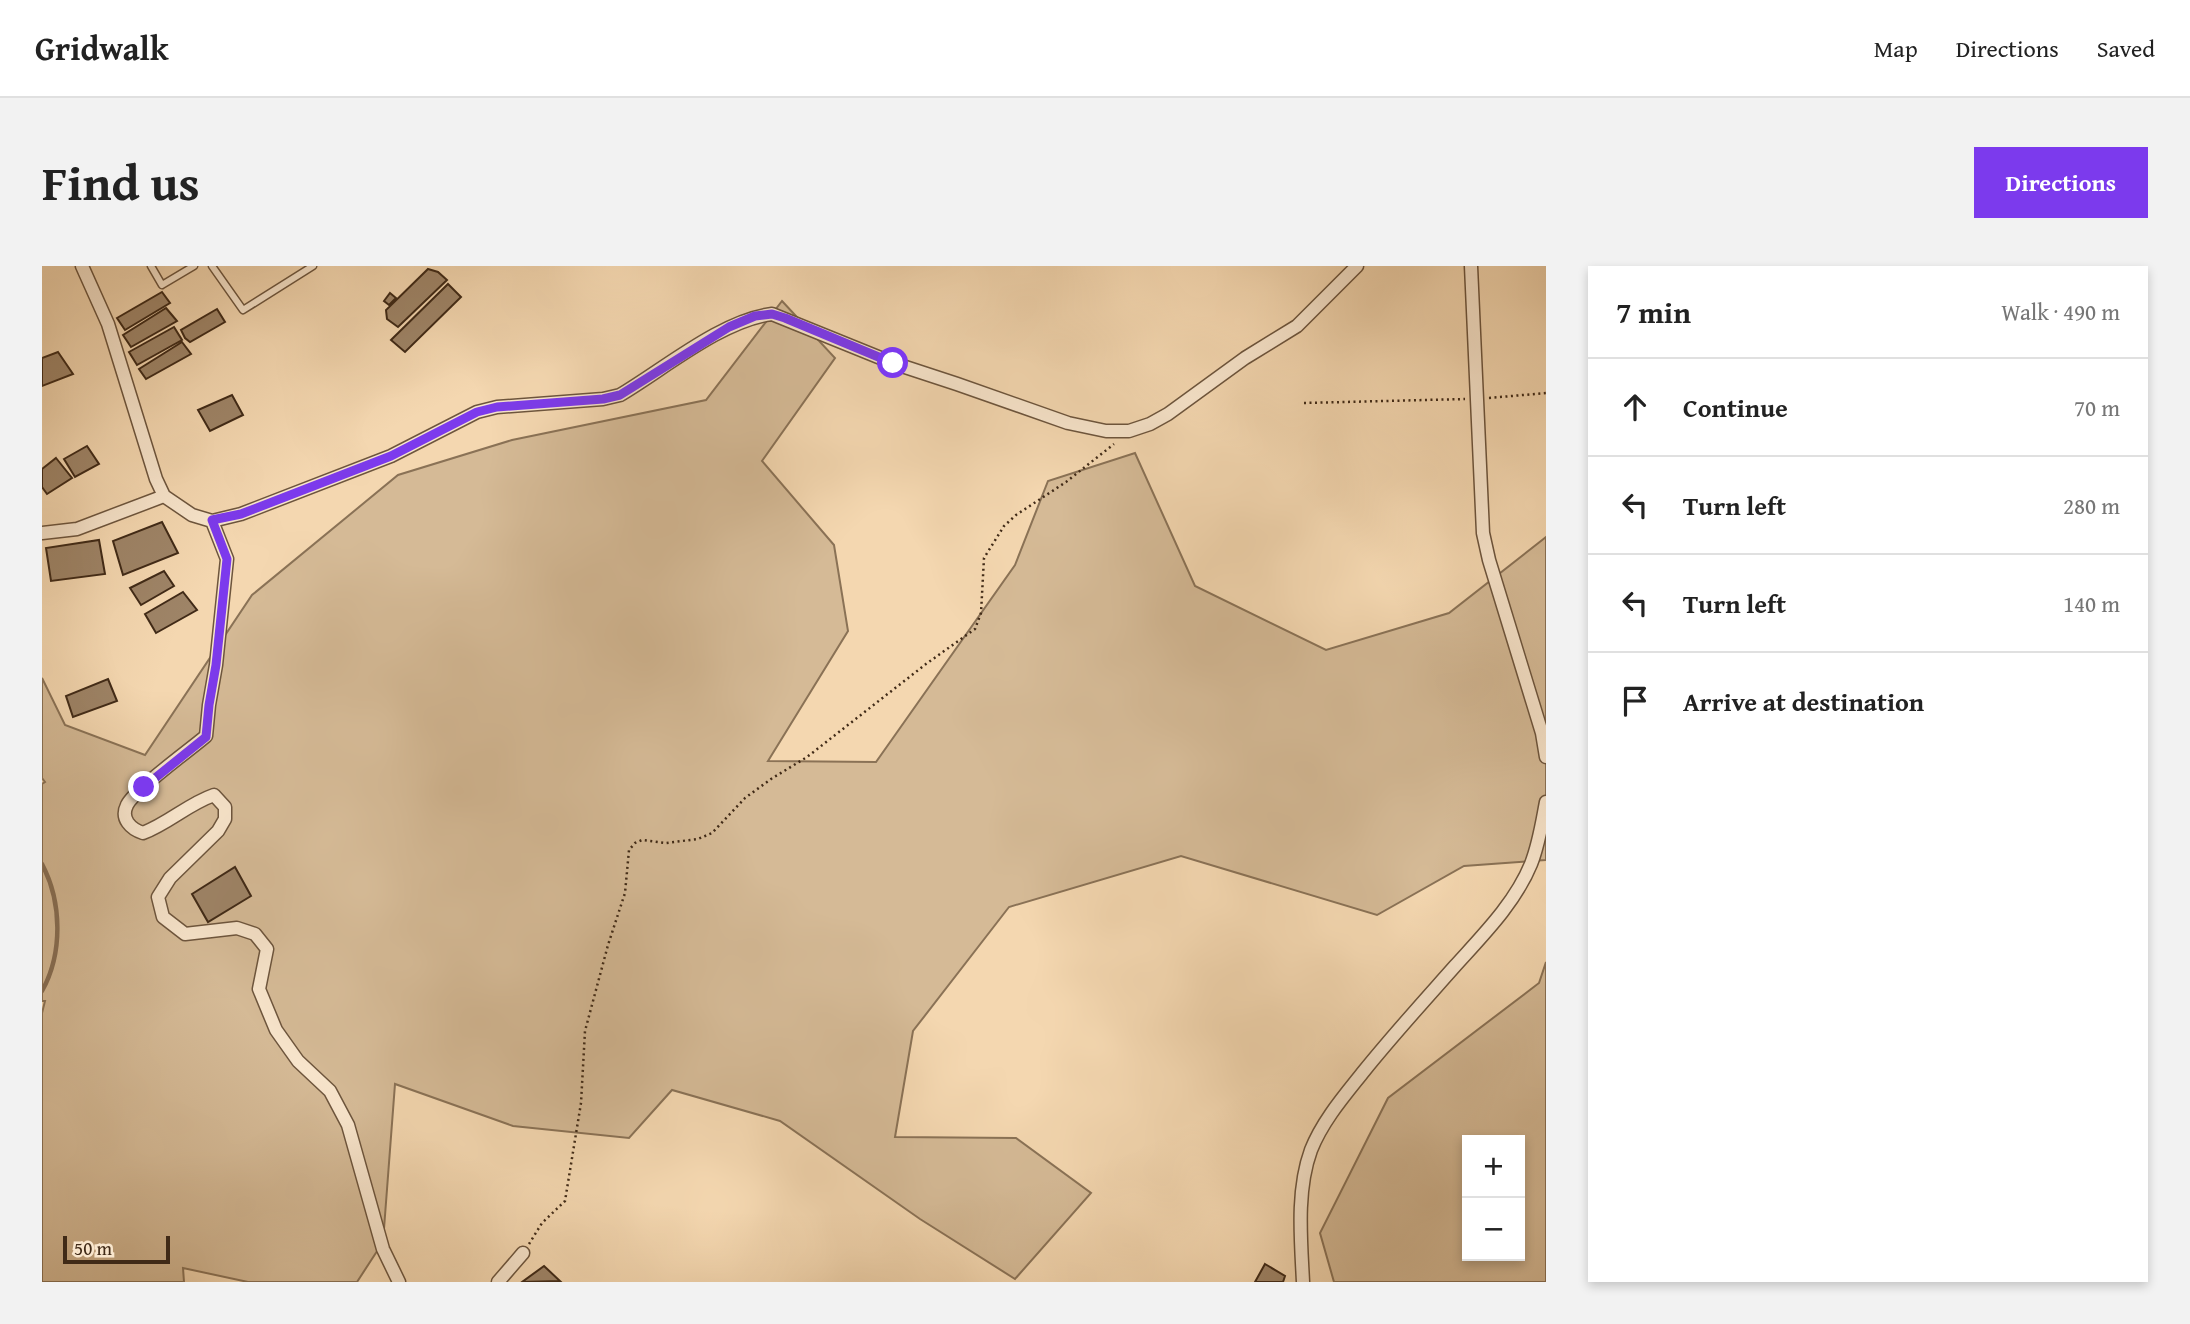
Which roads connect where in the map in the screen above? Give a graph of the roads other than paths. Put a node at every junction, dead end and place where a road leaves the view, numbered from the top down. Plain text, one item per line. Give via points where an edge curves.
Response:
1 (82, 266) edge
2 (151, 266) edge
3 (194, 266) edge
4 (212, 266) edge
5 (313, 266) edge
6 (1357, 266) edge
7 (1471, 266) edge
8 (164, 496) junction
9 (212, 520) junction
10 (42, 533) edge
11 (1546, 757) edge
12 (1546, 802) edge
13 (523, 1253) road end
14 (399, 1282) edge
15 (498, 1282) edge
16 (1303, 1282) edge

1 - 8 street via 108,324
2 - 3 lane via 162,285
4 - 5 lane via 243,310
6 - 9 street via 1297,326 1168,414 1129,431 1068,423 893,363 772,314 729,327 620,395 477,412 391,456 241,514
7 - 11 street via 1483,534
8 - 9 street via 192,514
8 - 10 street via 77,529
9 - 14 street via 227,559 206,737 126,805 125,818 131,829 143,833 214,795 225,807 225,820 218,831 170,878 158,897 163,917 185,934 237,928 255,934 267,949 259,989 276,1030 298,1061 330,1091 348,1125 383,1249
12 - 16 street via 1531,865 1512,897 1391,1038 1322,1128 1304,1182
13 - 15 street

